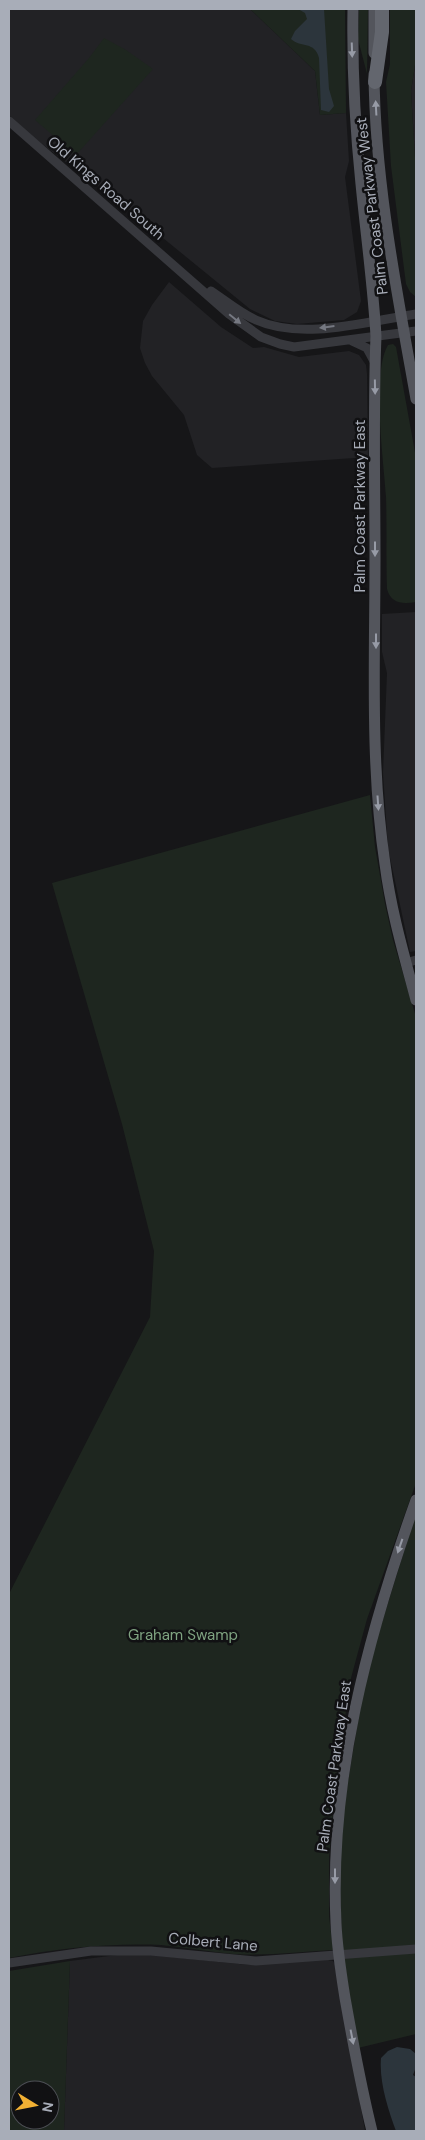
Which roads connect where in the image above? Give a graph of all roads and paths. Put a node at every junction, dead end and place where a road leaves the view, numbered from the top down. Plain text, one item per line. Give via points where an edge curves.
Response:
1 (353, 9) edge
2 (374, 9) edge
3 (382, 9) edge
4 (374, 82) junction
5 (9, 121) edge
6 (186, 275) junction
7 (416, 314) edge
8 (401, 316) junction
9 (375, 320) junction
10 (416, 331) edge
11 (404, 333) junction
12 (376, 336) junction
13 (349, 340) junction
14 (375, 362) junction
15 (416, 399) edge
16 (411, 962) edge
17 (416, 1000) edge
18 (416, 1500) edge
19 (416, 1949) edge
20 (338, 1954) junction
21 (9, 1963) edge
22 (372, 2131) edge

1 -> 9 main road, Palm Coast Parkway East via 356,130
2 - 4 main road, Palm Coast Parkway West
3 - 4 highway via 382,32
8 -> 4 main road, Palm Coast Parkway West via 390,247
5 - 6 street, Old Kings Road South
9 -> 6 street via 310,329 275,326 251,318
6 -> 13 street via 240,323 268,340 294,346
7 - 8 street
8 - 9 street
8 - 11 main road, Palm Coast Parkway West
9 - 12 main road, Palm Coast Parkway East
10 - 11 street
11 - 12 street
11 - 15 main road, Palm Coast Parkway West
12 - 13 street
12 - 14 main road, Palm Coast Parkway East
13 - 14 street via 367,348
14 -> 16 main road, Palm Coast Parkway East via 377,786 385,866 395,922
16 - 17 main road, Palm Coast Parkway East
18 -> 20 main road, Palm Coast Parkway East via 378,1615 356,1703 335,1855
19 - 20 street, Colbert Lane
20 - 21 street, Colbert Lane via 248,1961 158,1951 100,1951
20 -> 22 main road, Palm Coast Parkway East via 351,2036

